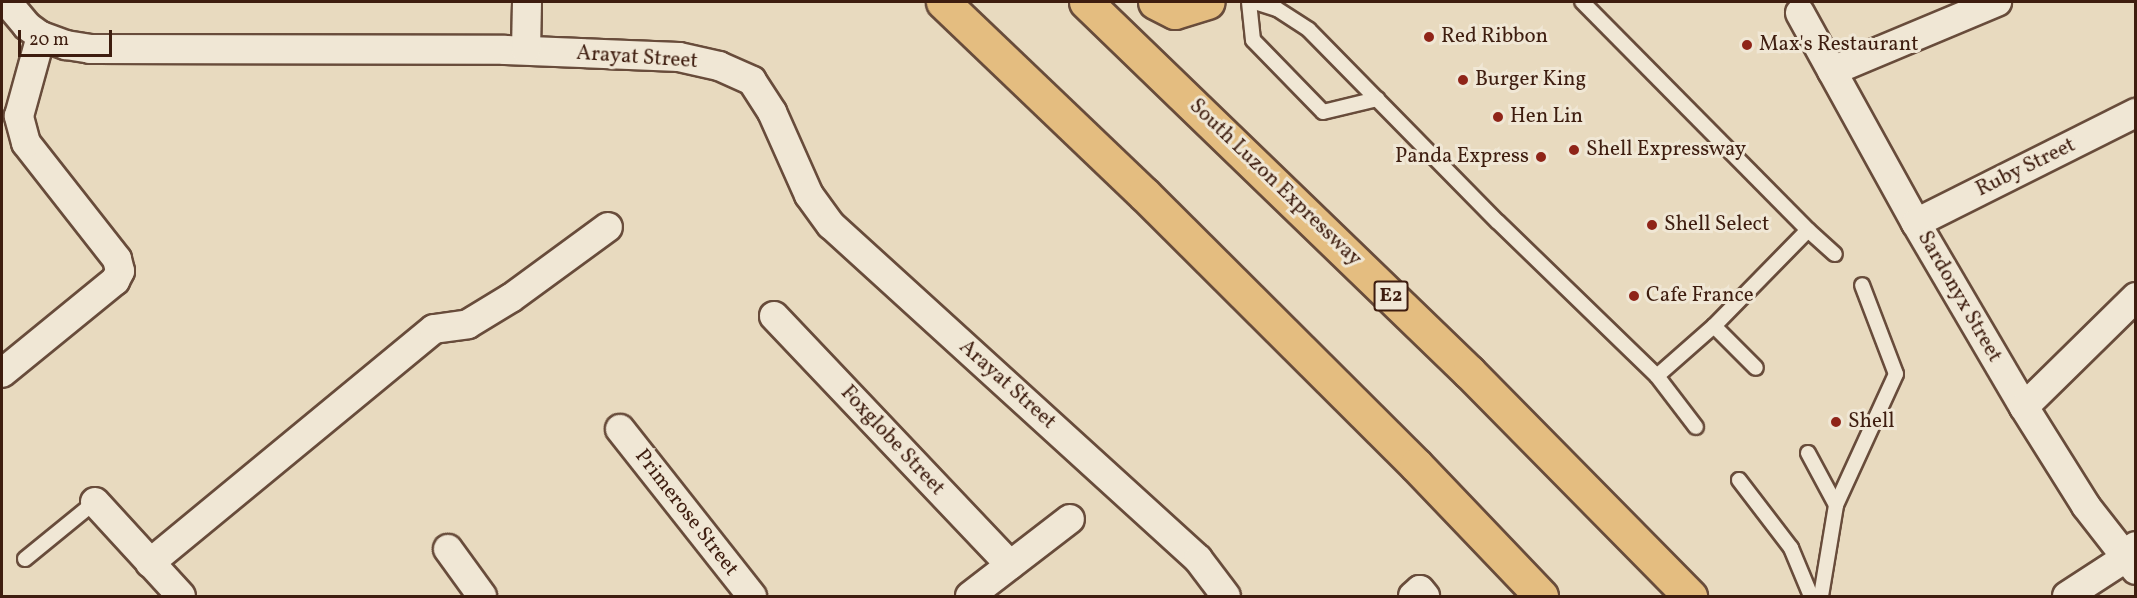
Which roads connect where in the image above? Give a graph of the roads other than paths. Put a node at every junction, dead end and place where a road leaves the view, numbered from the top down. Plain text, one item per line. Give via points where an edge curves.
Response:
1 (7, 2) edge
2 (527, 2) edge
3 (943, 2) edge
4 (1086, 2) edge
5 (1155, 2) edge
6 (1208, 2) edge
7 (1249, 2) edge
8 (1255, 2) edge
9 (1579, 2) edge
10 (1997, 2) edge
11 (2, 4) edge
12 (1800, 13) dead end
13 (41, 36) junction
14 (526, 50) junction
15 (1832, 71) junction
16 (1377, 99) junction
17 (2136, 114) edge
18 (1916, 223) junction
19 (608, 227) dead end
20 (1808, 230) junction
21 (1835, 254) dead end
22 (1862, 285) dead end
23 (2136, 297) edge
24 (774, 316) dead end
25 (1714, 326) junction
26 (1756, 368) dead end
27 (2, 373) edge
28 (1657, 376) junction
29 (2024, 407) junction
30 (1696, 427) dead end
31 (620, 429) dead end
32 (1808, 453) dead end
33 (1739, 480) dead end
34 (95, 502) joint
35 (1836, 505) junction
36 (1070, 519) dead end
37 (448, 549) dead end
38 (2133, 558) edge
39 (25, 559) dead end
40 (150, 562) junction
41 (1010, 565) junction
42 (181, 597) edge
43 (482, 597) edge
44 (752, 597) edge
45 (970, 597) edge
46 (1226, 597) edge
47 (1413, 597) edge
48 (1425, 597) edge
49 (1541, 597) edge
50 (1690, 597) edge
51 (1811, 597) edge
52 (1821, 597) edge
53 (2067, 597) edge

1 - 11 lane
1 - 13 street, Arayat Street
2 - 14 street
3 - 49 highway via 1144,194 1416,465
4 - 50 highway, South Luzon Expressway / E2 via 1469,372
5 - 6 highway via 1175,12
7 - 16 lane via 1253,39 1323,112
8 - 16 lane via 1277,9 1309,30
9 - 20 lane
10 - 15 street
12 - 15 street, Sardonyx Street
13 - 14 street, Arayat Street via 90,50
13 - 27 street via 19,116 26,143 117,260 120,271 115,281
14 - 46 street, Arayat Street via 679,57 719,66 752,81 772,111 809,195 831,225 1190,552
15 - 18 street, Sardonyx Street
16 - 28 lane via 1505,230
17 - 18 street, Ruby Street
18 - 29 street, Sardonyx Street
19 - 40 street via 511,298 468,324 434,328
20 - 21 lane
20 - 25 lane
22 - 35 lane via 1896,374
23 - 29 street
24 - 41 street, Foxglobe Street
25 - 26 lane
25 - 28 lane
28 - 30 lane
29 - 38 street, Sardonyx Street via 2086,506
31 - 44 street, Primerose Street
32 - 35 lane
33 - 51 lane via 1791,548
34 - 39 lane
34 - 40 street
35 - 52 lane
36 - 41 street
37 - 43 street
38 - 53 street
40 - 42 street
41 - 45 street
47 - 48 street via 1420,590

